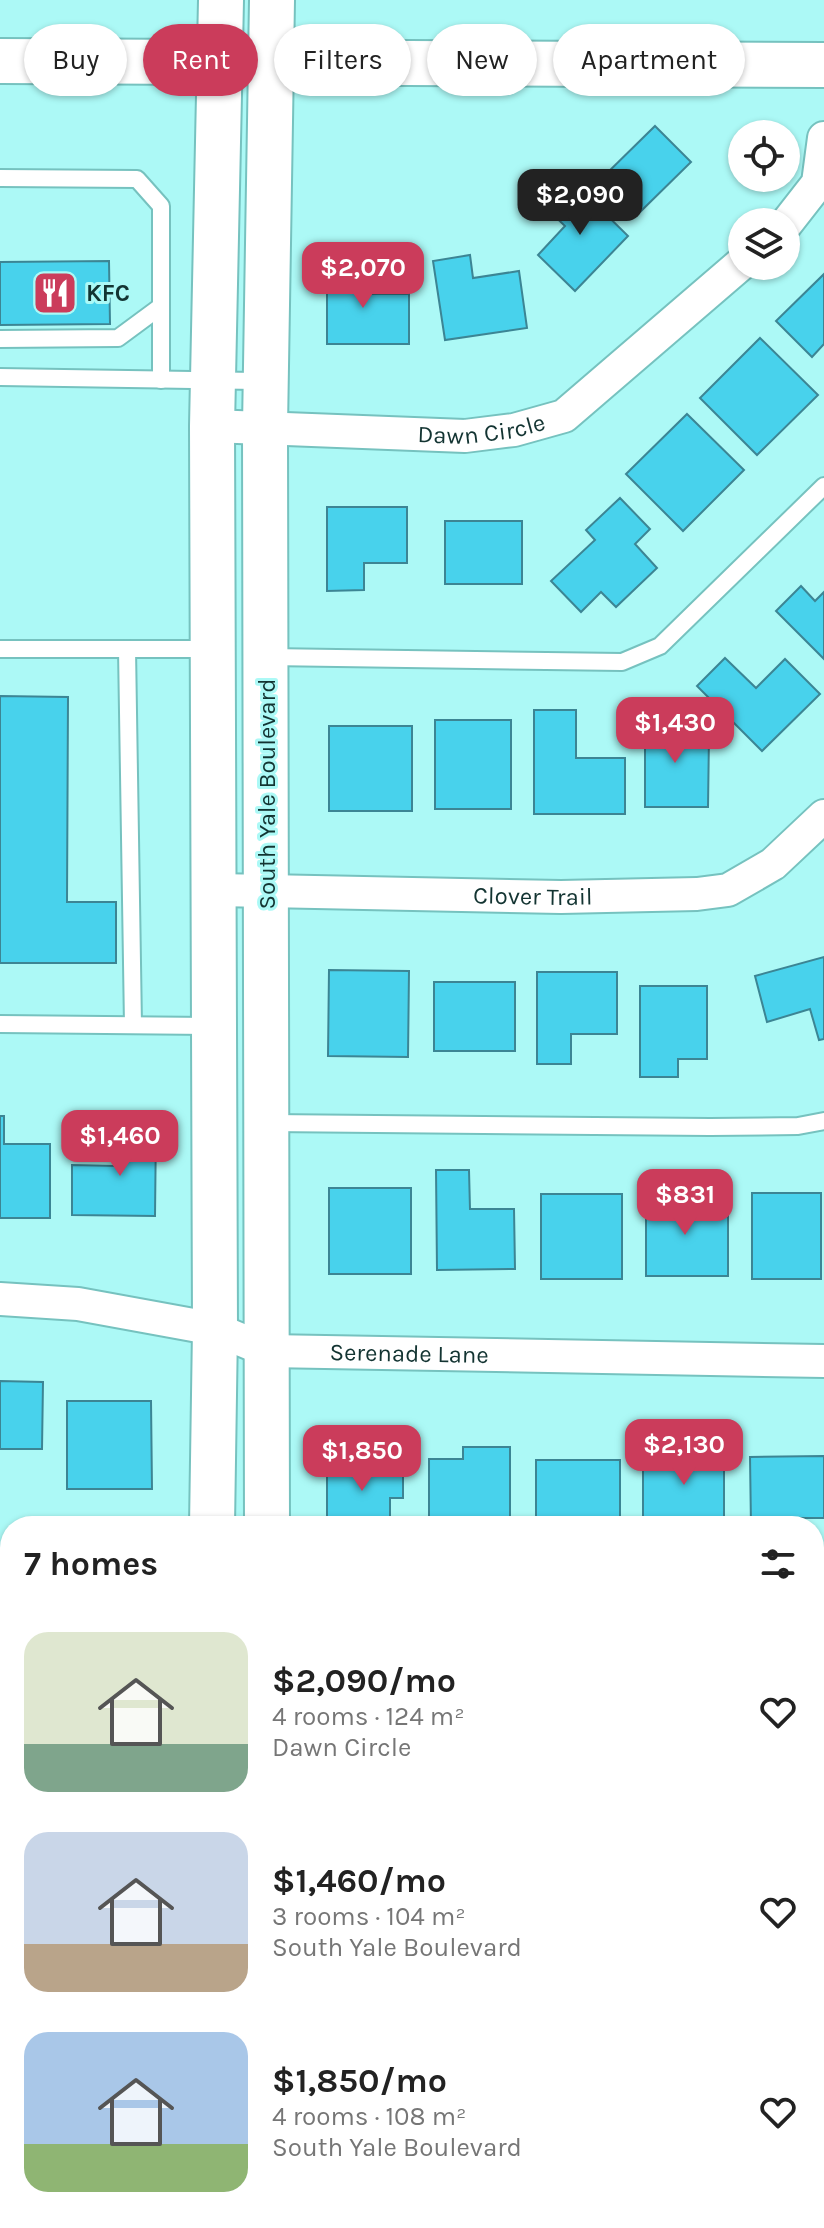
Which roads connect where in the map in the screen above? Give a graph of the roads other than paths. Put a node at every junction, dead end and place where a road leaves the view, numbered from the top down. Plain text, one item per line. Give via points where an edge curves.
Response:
1 (221, 0) edge
2 (272, 0) edge
3 (221, 24) edge
4 (0, 61) edge
5 (143, 62) edge
6 (258, 62) edge
7 (274, 62) junction
8 (411, 63) edge
9 (824, 65) edge
10 (220, 96) edge
11 (824, 138) edge
12 (0, 178) edge
13 (798, 208) edge
14 (728, 275) edge
15 (160, 307) junction
16 (0, 339) edge
17 (0, 377) edge
18 (161, 380) junction
19 (213, 381) junction
20 (266, 381) junction
21 (212, 426) junction
22 (265, 427) junction
23 (824, 486) edge
24 (0, 649) edge
25 (127, 649) junction
26 (213, 649) junction
27 (266, 657) junction
28 (824, 816) edge
29 (215, 890) junction
30 (268, 890) junction
31 (0, 1024) edge
32 (133, 1025) junction
33 (215, 1026) junction
34 (824, 1121) edge
35 (268, 1123) junction
36 (0, 1299) edge
37 (215, 1329) junction
38 (268, 1351) junction
39 (824, 1361) edge
40 (212, 1516) edge
41 (267, 1516) edge

1 - 3 street
2 - 7 street, South Yale Boulevard
4 - 5 street
6 - 7 street
7 - 20 street, South Yale Boulevard
8 - 9 street
10 - 19 street
11 - 13 street via 818,183
12 - 15 lane via 137,179 161,206
14 - 22 street, Dawn Circle via 564,416 465,436
15 - 16 lane via 118,338
15 - 18 lane
17 - 18 lane
18 - 19 lane
19 - 20 lane
19 - 21 street
20 - 22 street, South Yale Boulevard
21 - 22 street, Dawn Circle
21 - 26 street
22 - 27 street, South Yale Boulevard
23 - 27 lane via 660,646 622,662
24 - 25 lane
25 - 26 lane
25 - 32 lane
26 - 29 street
27 - 30 street, South Yale Boulevard
28 - 30 street, Clover Trail via 773,864 728,890 561,897
29 - 30 street, Clover Trail
29 - 33 street
30 - 35 street, South Yale Boulevard
31 - 32 lane
32 - 33 lane
33 - 37 street
34 - 35 lane via 710,1127
35 - 38 street, South Yale Boulevard
36 - 37 street, Serenade Lane via 78,1304
37 - 38 street, Serenade Lane
37 - 40 street
38 - 39 street, Serenade Lane
38 - 41 street, South Yale Boulevard

